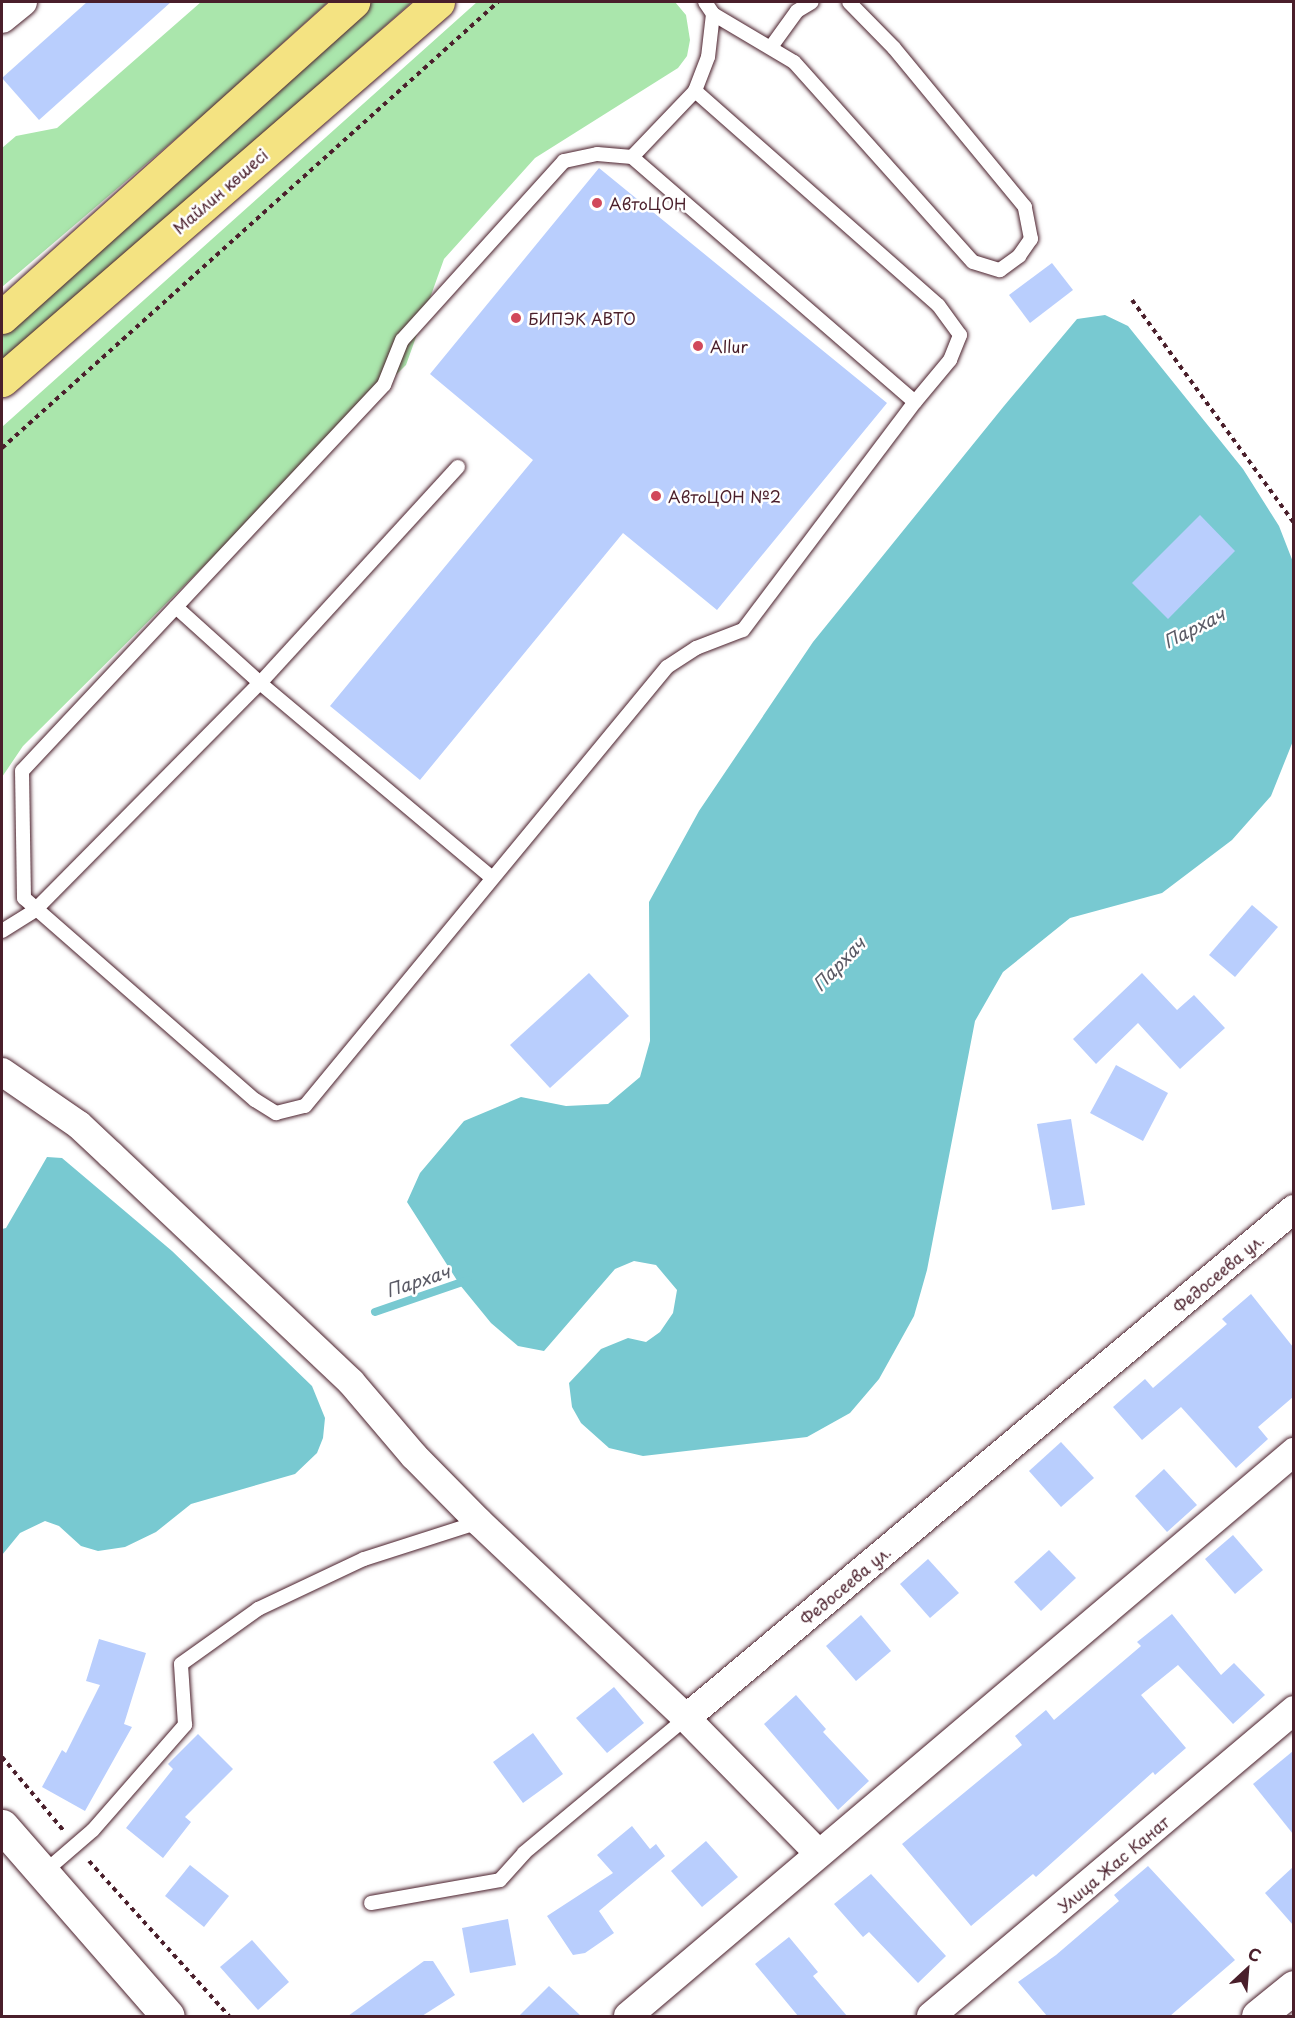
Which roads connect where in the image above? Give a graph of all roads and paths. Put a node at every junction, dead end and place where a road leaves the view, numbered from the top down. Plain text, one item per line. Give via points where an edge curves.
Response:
1 (23, 2) edge
2 (353, 2) edge
3 (438, 2) edge
4 (498, 2) edge
5 (705, 2) edge
6 (812, 2) edge
7 (849, 2) edge
8 (712, 14) junction
9 (2, 19) edge
10 (771, 47) junction
11 (695, 91) junction
12 (632, 157) junction
13 (1132, 300) dead end
14 (2, 317) edge
15 (2, 380) edge
16 (915, 402) junction
17 (2, 448) edge
18 (458, 467) dead end
19 (1293, 523) edge
20 (176, 607) junction
21 (260, 683) junction
22 (492, 878) junction
23 (35, 910) junction
24 (2, 931) edge
25 (2, 1072) edge
26 (1293, 1209) edge
27 (1293, 1452) edge
28 (479, 1522) junction
29 (1293, 1710) edge
30 (686, 1718) junction
31 (2, 1757) edge
32 (2, 1826) edge
33 (76, 1846) junction
34 (819, 1854) junction
35 (42, 1874) junction
36 (371, 1903) dead end
37 (1293, 1987) edge
38 (168, 2016) edge
39 (229, 2016) edge
40 (628, 2016) edge
41 (931, 2016) edge
42 (1258, 2016) edge

1 - 9 street
2 - 14 main road
3 - 15 main road, Майлин көшесі
4 - 17 path
5 - 8 lane
6 - 10 lane via 797,11
7 - 10 lane via 894,48 1025,207 1032,239 1019,256 999,270 973,262 794,62
8 - 10 lane
8 - 11 lane via 708,57
11 - 12 lane
11 - 16 lane via 938,305 960,335 950,360
12 - 16 lane
12 - 20 lane via 597,154 564,161 402,340 384,385
13 - 19 path
16 - 22 lane via 743,630 696,648 667,667
18 - 21 lane
20 - 21 lane
20 - 23 lane via 22,771 24,898
21 - 22 lane
21 - 23 lane
22 - 23 lane via 305,1106 276,1113 255,1100
23 - 24 lane
25 - 28 street via 79,1125 111,1155 351,1382 414,1456
26 - 30 street, Федосеева ул.
27 - 34 street
28 - 30 street
28 - 33 lane via 364,1559 258,1609 182,1664 185,1725
29 - 41 street, Улица Жас Канат
30 - 34 street
30 - 36 lane via 524,1853 500,1880
31 - 33 path
32 - 35 street
33 - 35 lane
33 - 39 path
34 - 40 street
35 - 38 street
37 - 42 street

